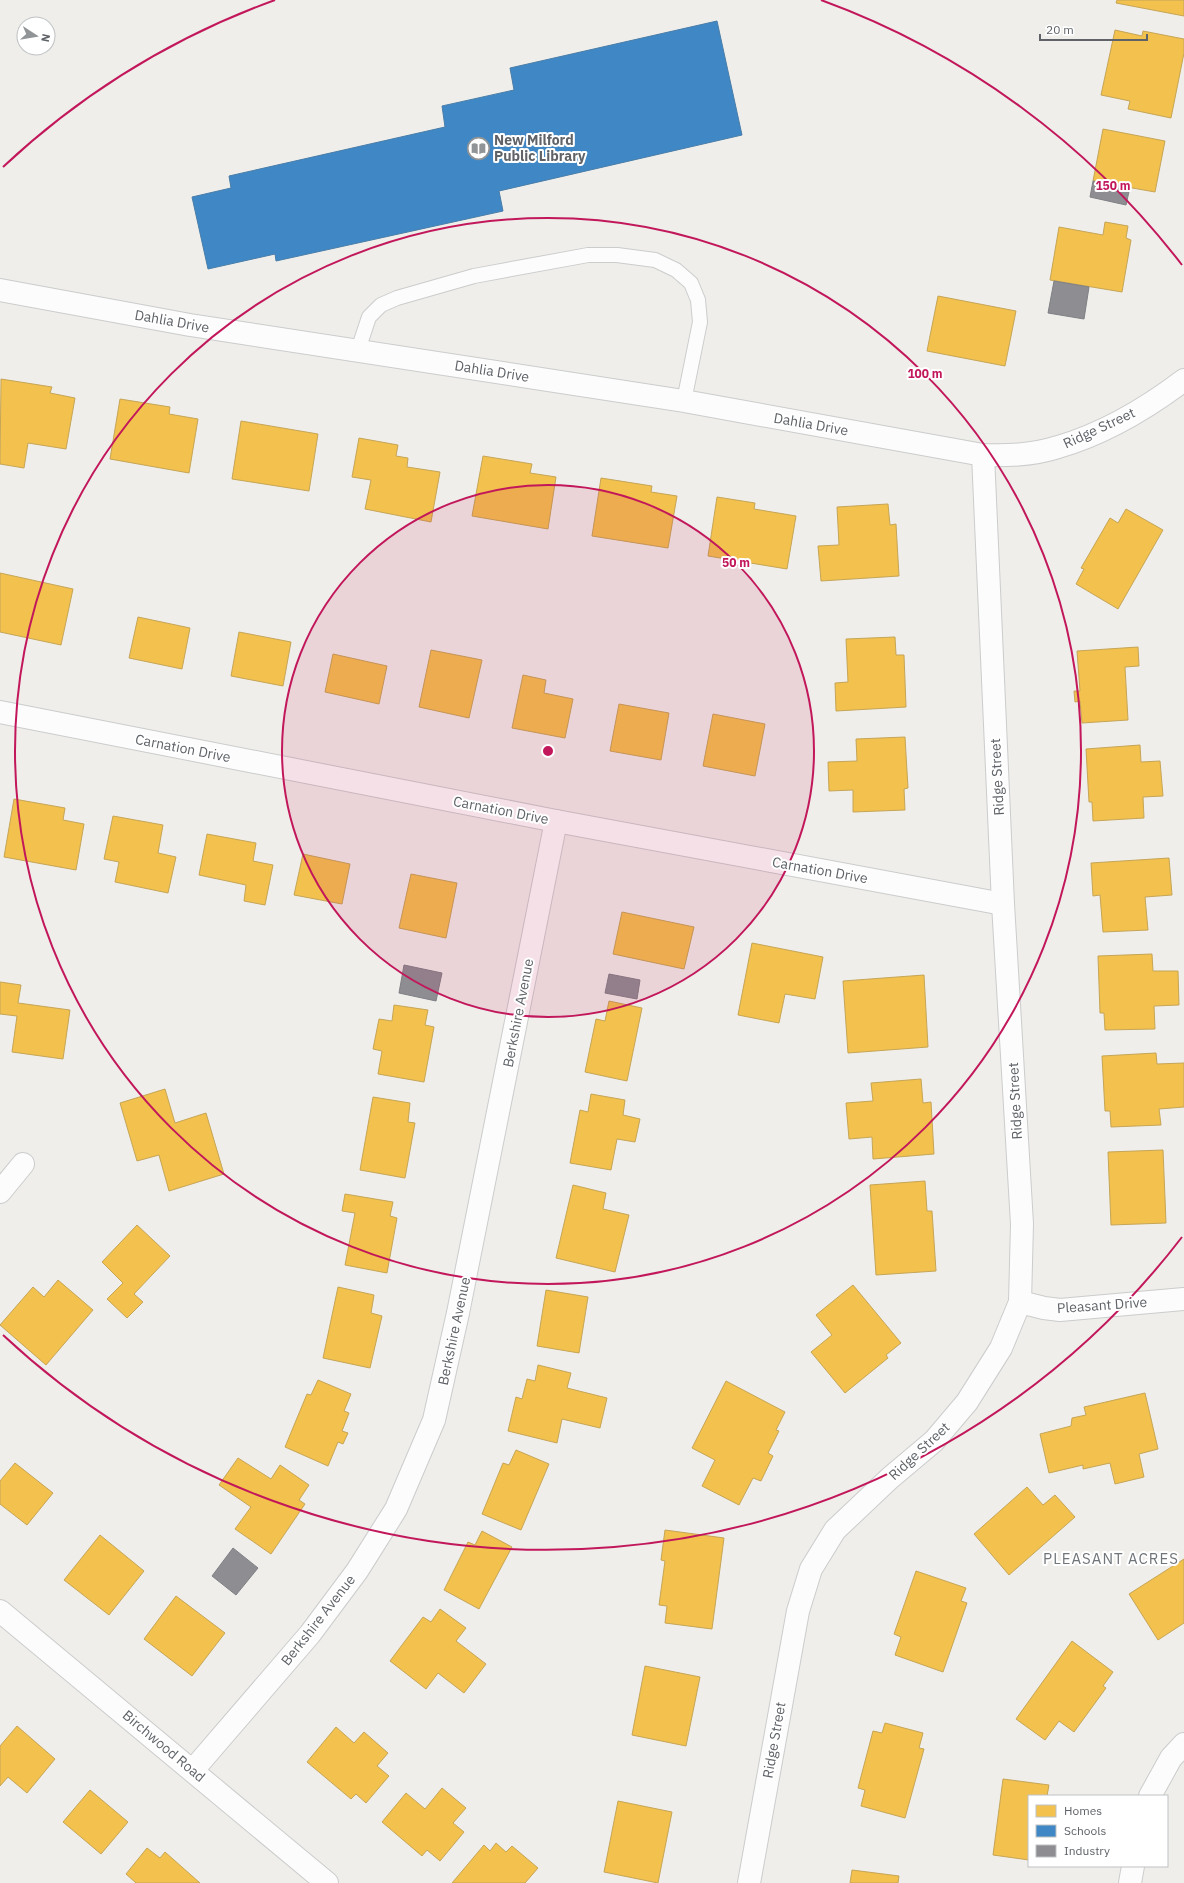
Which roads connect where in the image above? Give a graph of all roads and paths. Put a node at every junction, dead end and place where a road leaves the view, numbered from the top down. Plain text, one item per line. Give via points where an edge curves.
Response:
1 (0, 290) edge
2 (358, 350) junction
3 (1184, 380) edge
4 (684, 401) junction
5 (983, 455) junction
6 (0, 712) edge
7 (556, 821) junction
8 (1003, 904) junction
9 (23, 1164) dead end
10 (0, 1192) edge
11 (1184, 1300) edge
12 (1020, 1302) junction
13 (2, 1615) edge
14 (1184, 1744) edge
15 (193, 1770) junction
16 (1151, 1795) edge
17 (1133, 1867) edge
18 (327, 1883) edge
19 (749, 1883) edge
20 (1130, 1883) edge

1 - 2 street, Dahlia Drive via 190,325
2 - 4 street, Dahlia Drive
2 - 4 lane via 369,317 381,305 397,298 474,276 588,255 617,254 655,260 676,270 691,283 698,300 700,322
3 - 5 street, Ridge Street via 1162,396 1101,430 1058,447 1012,456
4 - 5 street, Dahlia Drive
5 - 8 street, Ridge Street
6 - 7 street, Carnation Drive
7 - 8 street, Carnation Drive
7 - 15 street, Berkshire Avenue via 460,1306 434,1420 396,1509 357,1571 310,1634
8 - 12 street, Ridge Street via 1022,1224
9 - 10 street
11 - 12 street, Pleasant Drive via 1060,1310
12 - 19 street, Ridge Street via 1001,1348 967,1402 934,1441 835,1530 811,1569 798,1611
13 - 15 street, Birchwood Road
14 - 16 street via 1171,1758
15 - 18 street, Birchwood Road
17 - 20 street

